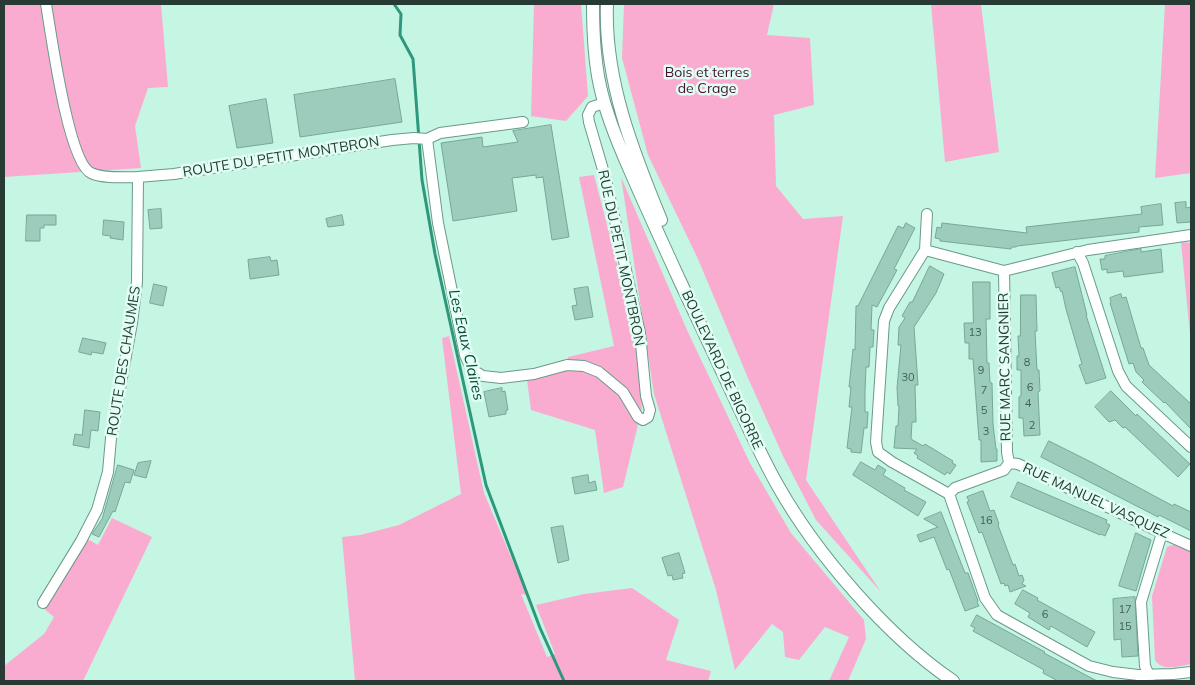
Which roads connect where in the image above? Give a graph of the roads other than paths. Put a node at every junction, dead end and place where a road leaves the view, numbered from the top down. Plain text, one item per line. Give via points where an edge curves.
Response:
1 (46, 4) edge
2 (593, 4) edge
3 (607, 4) edge
4 (604, 103) junction
5 (524, 122) dead end
6 (422, 138) junction
7 (138, 177) junction
8 (927, 214) dead end
9 (1191, 235) edge
10 (925, 250) junction
11 (1077, 252) junction
12 (1004, 271) junction
13 (1191, 446) edge
14 (1009, 463) junction
15 (948, 494) junction
16 (1162, 533) junction
17 (1191, 546) edge
18 (43, 604) dead end
19 (1191, 672) edge
20 (1149, 678) edge
21 (953, 681) edge
22 (965, 681) edge

1 - 7 street via 70,131 80,162 90,173
2 - 4 main road, BOULEVARD DE BIGORRE via 593,38
3 - 22 main road, BOULEVARD DE BIGORRE via 611,67 626,130 639,166 661,220 784,481 803,514 882,608 912,640
4 - 6 street, RUE DU PETIT MONTBRON via 592,107 588,115 640,332 650,410 643,420 623,392 599,372 584,366 567,365 501,378 483,376 470,366 465,355
4 - 21 main road, BOULEVARD DE BIGORRE via 615,137 650,217 778,486 831,562 872,609 913,651
5 - 6 street, ROUTE DU PETIT MONTBRON
6 - 7 street, ROUTE DU PETIT MONTBRON
7 - 18 street, ROUTE DES CHAUMES via 137,282 108,472 97,510
8 - 10 street
9 - 11 street
10 - 12 street
10 - 15 street via 884,320 876,442 878,452
11 - 12 street
11 - 13 street via 1126,386
12 - 14 street, RUE MARC SANGNIER
14 - 15 street, RUE MANUEL VASQUEZ via 1004,470 955,488
14 - 16 street, RUE MANUEL VASQUEZ via 1018,464
15 - 20 street via 985,598 997,615 1090,666
16 - 17 street, RUE MANUEL VASQUEZ
16 - 20 street via 1141,602 1145,666
19 - 20 street

